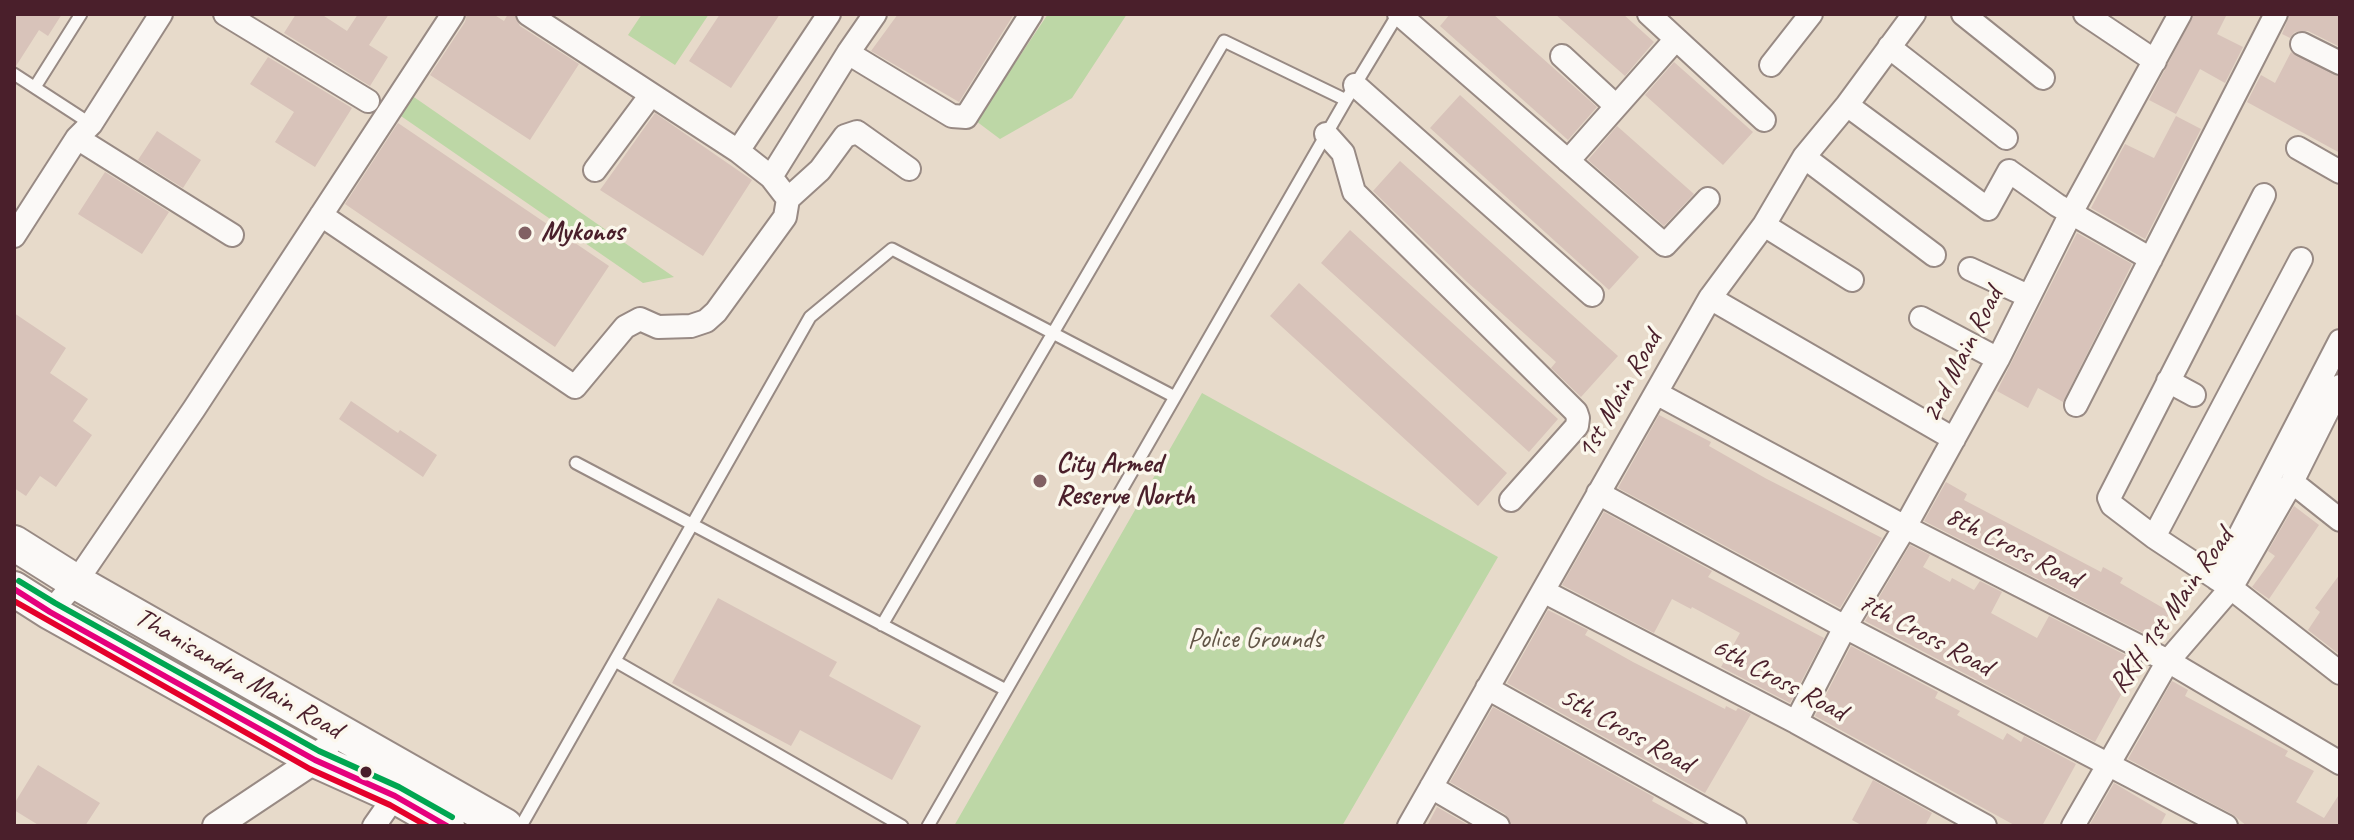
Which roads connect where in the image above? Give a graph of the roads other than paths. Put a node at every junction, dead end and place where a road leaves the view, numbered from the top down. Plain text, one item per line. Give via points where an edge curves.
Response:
1 (81, 14) edge
2 (161, 14) edge
3 (225, 14) edge
4 (453, 14) edge
5 (829, 14) edge
6 (875, 14) edge
7 (1031, 14) edge
8 (1399, 14) edge
9 (1649, 14) edge
10 (1811, 14) edge
11 (1914, 14) edge
12 (1963, 14) edge
13 (2085, 14) edge
14 (2180, 14) edge
15 (2276, 14) edge
16 (537, 16) edge
17 (1676, 39) junction
18 (2302, 44) dead end
19 (1889, 47) junction
20 (848, 53) junction
21 (1562, 56) dead end
22 (2155, 61) junction
23 (2340, 63) edge
24 (1771, 65) dead end
25 (14, 74) edge
26 (2043, 78) dead end
27 (35, 87) junction
28 (1350, 92) junction
29 (650, 96) junction
30 (368, 101) dead end
31 (1847, 105) junction
32 (1616, 106) junction
33 (1764, 120) dead end
34 (84, 131) junction
35 (1326, 134) junction
36 (2006, 138) dead end
37 (2298, 148) dead end
38 (738, 151) junction
39 (1804, 157) junction
40 (1568, 161) junction
41 (909, 169) dead end
42 (595, 170) dead end
43 (2340, 172) edge
44 (771, 177) junction
45 (2264, 195) dead end
46 (788, 199) junction
47 (1708, 199) dead end
48 (2071, 213) junction
49 (321, 215) junction
50 (1764, 225) junction
51 (232, 235) dead end
52 (14, 236) edge
53 (1934, 255) dead end
54 (2151, 259) junction
55 (2301, 259) dead end
56 (1970, 269) dead end
57 (1852, 280) dead end
58 (1592, 295) dead end
59 (2028, 296) junction
60 (1710, 298) junction
61 (1921, 318) dead end
62 (1053, 333) junction
63 (2340, 341) edge
64 (1998, 359) junction
65 (2168, 381) junction
66 (2340, 386) edge
67 (1656, 393) junction
68 (2194, 395) dead end
69 (1175, 397) junction
70 (2076, 405) dead end
71 (1954, 439) junction
72 (576, 463) dead end
73 (2292, 482) junction
74 (1598, 493) junction
75 (1511, 500) dead end
76 (2340, 520) edge
77 (692, 525) junction
78 (1905, 527) junction
79 (2154, 537) junction
80 (14, 543) edge
81 (76, 582) junction
82 (2224, 583) junction
83 (14, 589) edge
84 (1543, 591) junction
85 (50, 612) junction
86 (882, 625) junction
87 (1845, 627) junction
88 (615, 661) junction
89 (2168, 661) junction
90 (2340, 673) edge
91 (1487, 688) junction
92 (1006, 690) junction
93 (1796, 722) junction
94 (341, 733) junction
95 (315, 760) junction
96 (2340, 763) edge
97 (2108, 765) junction
98 (1431, 787) junction
99 (395, 796) junction
100 (1730, 825) edge
101 (216, 826) edge
102 (374, 826) edge
103 (447, 826) edge
104 (505, 826) edge
105 (521, 826) edge
106 (902, 826) edge
107 (928, 826) edge
108 (1409, 826) edge
109 (1498, 826) edge
110 (1985, 826) edge
111 (2073, 826) edge
112 (2226, 826) edge

1 - 27 lane
2 - 34 street
3 - 30 street
4 - 49 street
5 - 38 street
6 - 20 street
7 - 20 street via 966,117 952,116
8 - 28 lane
8 - 40 street
9 - 17 street
10 - 24 street
11 - 19 street, 1st Main Road
12 - 26 street
13 - 22 street
14 - 22 street, 2nd Main Road
15 - 54 street
16 - 29 street
17 - 32 street
17 - 33 street
18 - 23 street
19 - 31 street, 1st Main Road
19 - 36 street
20 - 44 street
21 - 32 street
22 - 48 street, 2nd Main Road
25 - 27 lane
27 - 34 lane
28 - 35 lane
28 - 58 street
28 - 62 lane via 1224,41
29 - 38 street
29 - 42 street
31 - 39 street, 1st Main Road
31 - 48 street via 1988,209 2009,171
32 - 40 street
34 - 51 street
34 - 52 street
35 - 69 lane
35 - 75 street via 1343,153 1354,192 1576,412 1577,426
37 - 43 street
38 - 44 street
39 - 50 street, 1st Main Road
39 - 53 street
40 - 47 street via 1665,245
41 - 46 street via 857,132 845,136 820,170
44 - 46 street
45 - 65 street
46 - 49 street via 785,217 706,321 658,327 640,319 625,327 575,387
48 - 54 street
48 - 59 street, 2nd Main Road
49 - 81 street
50 - 57 street
50 - 60 street, 1st Main Road
54 - 70 street
55 - 79 street
56 - 59 street
59 - 64 street, 2nd Main Road
60 - 67 street, 1st Main Road
60 - 71 street
61 - 64 street
62 - 69 lane
62 - 77 lane via 892,249 810,317
62 - 86 lane
63 - 82 street
64 - 71 street, 2nd Main Road
65 - 68 street
65 - 79 street via 2109,498
66 - 73 street, RKH 1st Main Road
67 - 74 street, 1st Main Road
67 - 78 street, 8th Cross Road
69 - 92 lane
71 - 78 street, 2nd Main Road
72 - 77 lane
73 - 76 street
73 - 82 street, RKH 1st Main Road
74 - 84 street, 1st Main Road
74 - 87 street, 7th Cross Road
77 - 86 lane
77 - 88 lane
78 - 87 street, 2nd Main Road
78 - 89 street, 8th Cross Road
79 - 82 street
80 - 81 main road, Thanisandra Main Road
81 - 85 street
81 - 94 main road, Thanisandra Main Road
82 - 89 street, RKH 1st Main Road
82 - 90 street
83 - 85 main road, Thanisandra Main Road
84 - 91 street, 1st Main Road
84 - 93 street, 6th Cross Road
85 - 95 main road, Thanisandra Main Road
86 - 92 lane
87 - 93 street, 2nd Main Road
87 - 97 street, 7th Cross Road
88 - 105 lane
88 - 106 lane
89 - 96 street, 8th Cross Road
89 - 97 street, RKH 1st Main Road
91 - 98 street, 1st Main Road
91 - 100 street, 5th Cross Road
92 - 107 lane
93 - 110 street, 6th Cross Road
94 - 95 street
94 - 104 main road, Thanisandra Main Road
95 - 99 main road, Thanisandra Main Road
95 - 101 street
97 - 111 street, RKH 1st Main Road
97 - 112 street, 7th Cross Road
98 - 108 street, 1st Main Road
98 - 109 street
99 - 102 street
99 - 103 main road, Thanisandra Main Road

